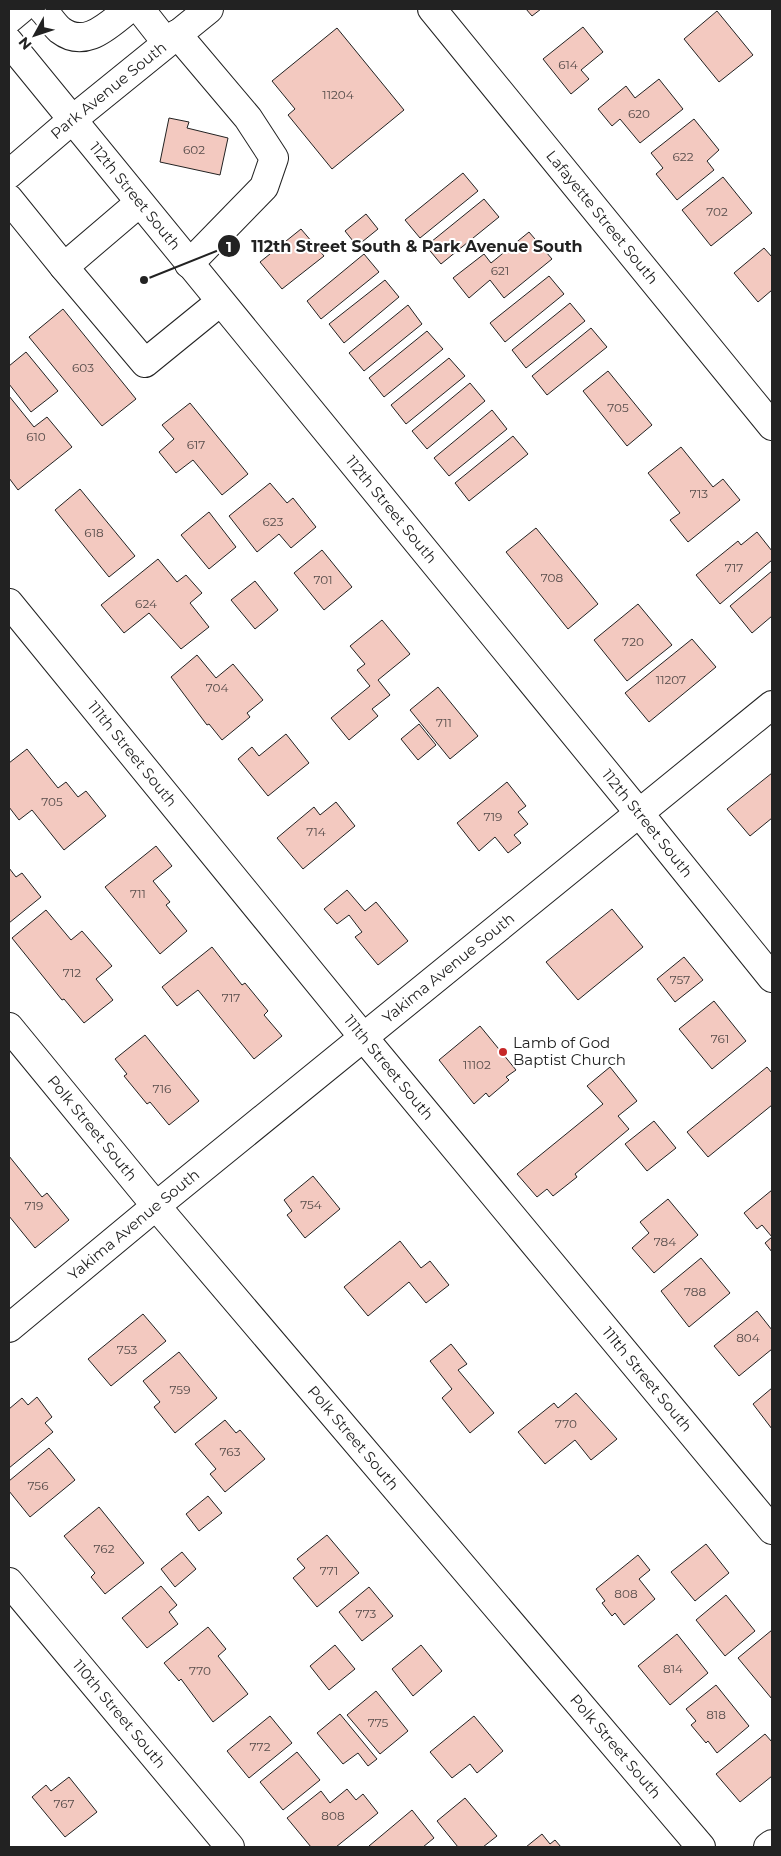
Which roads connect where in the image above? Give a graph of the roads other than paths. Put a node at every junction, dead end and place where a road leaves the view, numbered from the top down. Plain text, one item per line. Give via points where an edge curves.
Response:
1 (21, 9) edge
2 (42, 9) edge
3 (129, 9) edge
4 (140, 9) edge
5 (209, 9) edge
6 (432, 9) edge
7 (9, 18) edge
8 (172, 38) junction
9 (9, 42) edge
10 (72, 120) junction
11 (9, 174) edge
12 (9, 199) edge
13 (140, 203) junction
14 (189, 264) junction
15 (64, 267) junction
16 (220, 302) junction
17 (772, 426) edge
18 (9, 603) edge
19 (772, 705) edge
20 (639, 813) junction
21 (772, 978) edge
22 (9, 1027) edge
23 (364, 1038) junction
24 (156, 1206) junction
25 (9, 1328) edge
26 (772, 1530) edge
27 (9, 1582) edge
28 (772, 1844) edge
29 (230, 1847) edge
30 (701, 1847) edge
31 (768, 1847) edge

1 - 7 street
2 - 3 street via 60,30 77,38 98,34
4 - 8 street
5 - 8 street, Park Avenue South
6 - 17 street, Lafayette Street South
8 - 10 street, Park Avenue South
8 - 14 street via 248,118 274,158 264,187
9 - 10 street, 112th Street South
10 - 11 street, Park Avenue South
10 - 13 street, 112th Street South
12 - 15 street
13 - 14 street, 112th Street South
13 - 15 street
14 - 16 street, 112th Street South
15 - 16 street via 145,363
16 - 20 street, 112th Street South
18 - 23 street, 111th Street South
19 - 20 street, Yakima Avenue South
20 - 21 street, 112th Street South
20 - 23 street, Yakima Avenue South
22 - 24 street, Polk Street South
23 - 24 street, Yakima Avenue South
23 - 26 street, 111th Street South
24 - 25 street, Yakima Avenue South
24 - 30 street, Polk Street South
27 - 29 street, 110th Street South
28 - 31 street

